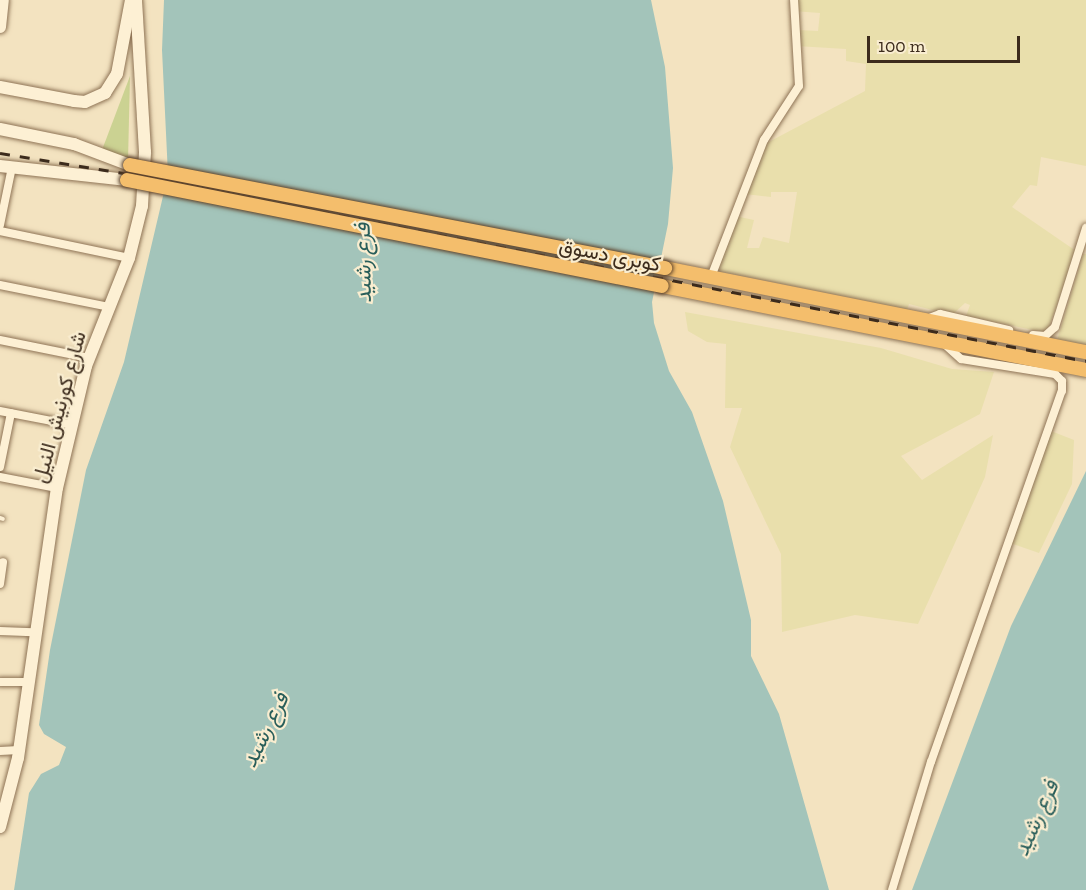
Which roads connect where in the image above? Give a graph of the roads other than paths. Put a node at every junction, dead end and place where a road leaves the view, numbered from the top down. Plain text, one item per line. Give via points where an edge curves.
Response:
1 (3, 0) edge
2 (131, 0) edge
3 (136, 0) edge
4 (794, 0) edge
5 (0, 27) edge
6 (0, 87) edge
7 (0, 129) edge
8 (130, 165) joint
9 (6, 167) edge
10 (127, 180) joint
11 (0, 225) edge
12 (1086, 228) edge
13 (0, 231) edge
14 (129, 258) junction
15 (711, 278) junction
16 (0, 285) edge
17 (109, 307) junction
18 (923, 320) junction
19 (0, 340) edge
20 (942, 341) junction
21 (1086, 352) edge
22 (89, 358) junction
23 (1086, 370) edge
24 (0, 411) edge
25 (11, 413) junction
26 (72, 425) junction
27 (0, 467) edge
28 (0, 477) edge
29 (57, 488) junction
30 (3, 562) dead end
31 (0, 584) edge
32 (0, 631) edge
33 (33, 632) junction
34 (0, 682) edge
35 (26, 682) junction
36 (19, 750) junction
37 (0, 751) edge
38 (3, 802) edge
39 (0, 826) edge
40 (892, 890) edge

1 - 5 main road
2 - 6 main road via 117,74 105,93 85,102
3 - 14 main road, شارع كورنيش النيل via 145,179
4 - 15 street via 799,86 764,140
7 - 8 main road via 74,144
8 - 15 highway, كوبرى دسوق, bridge
9 - 10 main road
9 - 11 street
10 - 20 highway, كوبرى دسوق, bridge
12 - 18 street via 1057,322 1045,336 940,314
13 - 14 street
14 - 17 main road, شارع كورنيش النيل
15 - 18 highway, كوبرى دسوق
16 - 17 street
17 - 22 main road, شارع كورنيش النيل
18 - 21 highway, كوبرى دسوق
19 - 22 street
20 - 23 highway, كوبرى دسوق
20 - 40 street via 961,359 1055,374 1062,381 1062,391 931,762
22 - 26 main road, شارع كورنيش النيل
24 - 25 street
25 - 26 street
25 - 27 street
26 - 29 main road, شارع كورنيش النيل
28 - 29 street
29 - 33 main road, شارع كورنيش النيل
30 - 31 street
32 - 33 street
33 - 35 main road, شارع كورنيش النيل
34 - 35 street
35 - 36 main road, شارع كورنيش النيل
36 - 37 street
36 - 38 main road, شارع كورنيش النيل
38 - 39 main road, شارع كورنيش النيل

